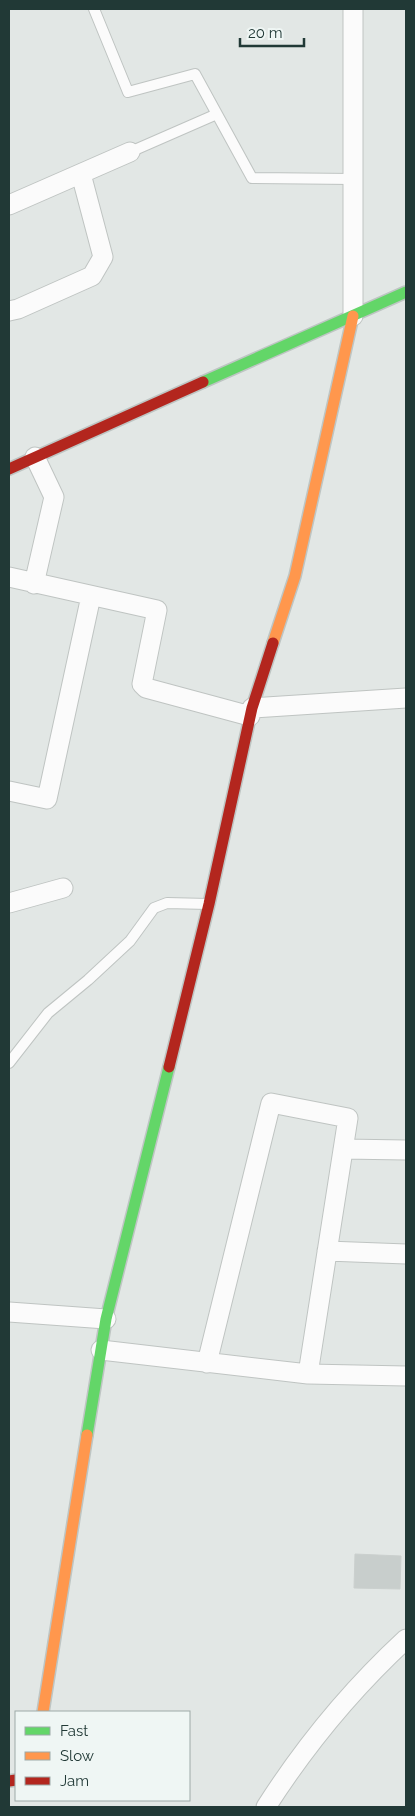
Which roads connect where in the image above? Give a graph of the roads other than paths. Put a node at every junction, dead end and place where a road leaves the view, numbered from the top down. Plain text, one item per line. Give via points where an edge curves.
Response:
1 (94, 9) edge
2 (353, 9) edge
3 (217, 114) junction
4 (130, 152) joint
5 (81, 174) junction
6 (353, 179) junction
7 (9, 205) edge
8 (406, 292) edge
9 (9, 311) edge
10 (354, 316) junction
11 (35, 457) junction
12 (9, 468) edge
13 (9, 577) edge
14 (34, 584) junction
15 (91, 596) junction
16 (406, 698) edge
17 (251, 712) junction
18 (9, 791) edge
19 (63, 888) dead end
20 (9, 903) edge
21 (209, 904) junction
22 (9, 1063) edge
23 (343, 1149) junction
24 (406, 1150) edge
25 (327, 1252) junction
26 (406, 1254) edge
27 (9, 1312) edge
28 (106, 1319) junction
29 (100, 1350) junction
30 (207, 1363) junction
31 (308, 1374) junction
32 (406, 1376) edge
33 (406, 1639) edge
34 (43, 1711) edge
35 (266, 1807) edge

1 - 3 lane via 128,92 195,74
2 - 6 street
3 - 4 lane
3 - 6 lane via 252,178
4 - 5 street
5 - 7 street
5 - 9 street via 103,257 92,276 18,310
6 - 10 street
8 - 10 street
10 - 11 street
10 - 17 street via 295,576
11 - 12 street
11 - 14 street via 54,497
13 - 14 street
14 - 15 street
15 - 17 street via 157,610 142,684 146,688
15 - 18 street via 48,799
16 - 17 street
17 - 21 street
19 - 20 street
21 - 22 lane via 167,902 154,908 130,941 48,1013
21 - 28 street
23 - 24 street
23 - 25 street
23 - 30 street via 348,1118 271,1102
25 - 26 street
25 - 31 street
27 - 28 street
28 - 29 street
29 - 30 street
29 - 34 street
30 - 31 street
31 - 32 street
33 - 35 street via 350,1696

